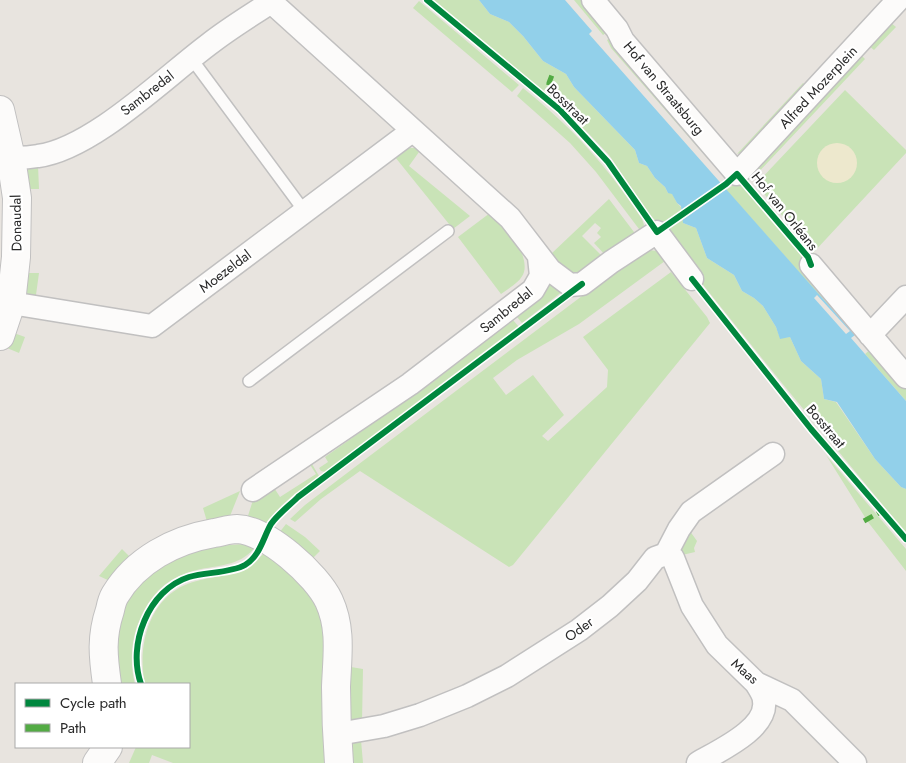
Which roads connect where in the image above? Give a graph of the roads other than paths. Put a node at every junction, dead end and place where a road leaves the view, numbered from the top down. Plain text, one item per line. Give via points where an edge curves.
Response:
1 (898, 0) edge
2 (270, 1) edge
3 (601, 3) edge
4 (191, 58) junction
5 (0, 110) edge
6 (412, 131) junction
7 (6, 157) edge
8 (738, 174) joint
9 (305, 212) junction
10 (448, 230) dead end
11 (540, 257) junction
12 (811, 265) dead end
13 (692, 279) dead end
14 (906, 297) edge
15 (11, 303) junction
16 (870, 335) junction
17 (0, 336) edge
18 (906, 377) edge
19 (249, 381) dead end
20 (773, 454) dead end
21 (252, 490) dead end
22 (666, 554) junction
23 (107, 683) edge
24 (756, 683) junction
25 (792, 700) junction
26 (761, 719) junction
27 (338, 734) junction
28 (339, 763) edge
29 (698, 763) edge
30 (855, 763) edge

1 - 8 street, Alfred Mozerplein
2 - 4 street, Sambredal
2 - 6 street, Sambredal
3 - 8 street, Hof van Straatsburg via 623,41
4 - 7 street, Sambredal via 118,116 82,139 39,156
4 - 9 lane
5 - 7 street, Donaudal
6 - 9 street, Moezeldal
6 - 11 street, Sambredal via 510,218
7 - 15 street, Donaudal via 17,198
9 - 15 street, Moezeldal via 152,326
10 - 19 lane
11 - 13 street via 550,270 570,285 582,284 657,232
11 - 21 street, Sambredal via 541,276 533,290 410,384
12 - 16 street, Hof van Orléans
14 - 16 street
15 - 17 street, Donaudal
16 - 18 street, Hof van Orléans
20 - 22 street, Oder via 691,512
22 - 24 street, Maas via 673,558 692,606 709,634
22 - 27 street, Oder via 655,558 637,581 579,630 507,676 420,715 384,726
23 - 27 street via 102,646 104,627 114,596 135,569 167,547 200,536 237,530 265,538 291,557 323,589 330,603 338,627
24 - 25 street, Maas
24 - 26 street via 764,701
25 - 26 street
25 - 30 street, Maas
26 - 29 street via 745,736
27 - 28 street

